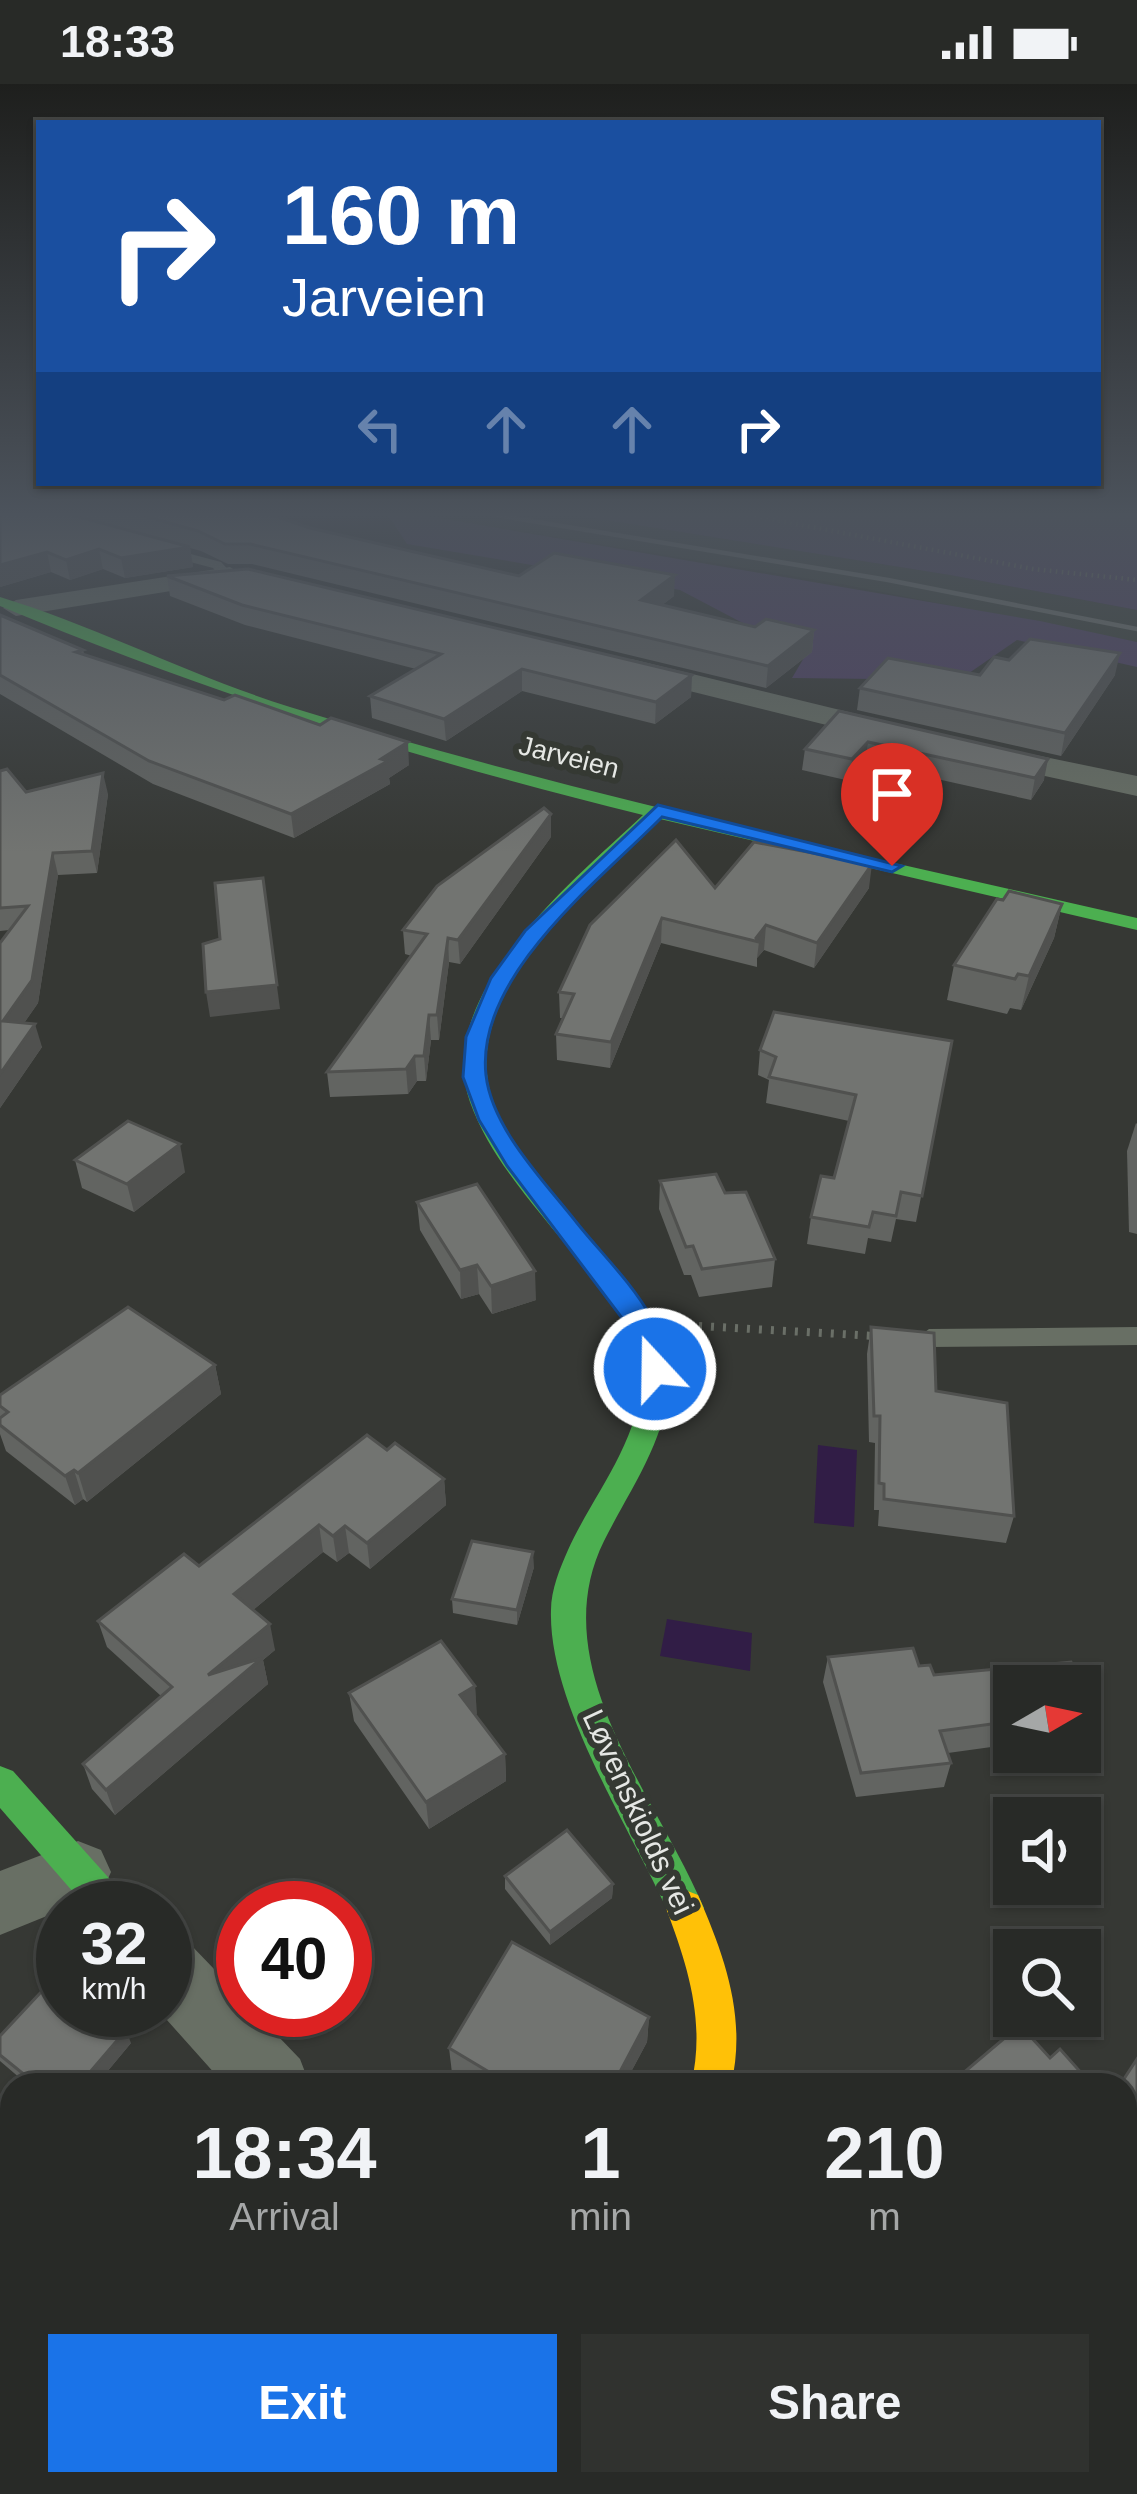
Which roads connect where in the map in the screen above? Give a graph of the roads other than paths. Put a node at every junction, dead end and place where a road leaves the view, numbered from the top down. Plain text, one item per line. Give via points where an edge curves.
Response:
1 (64, 627) edge
2 (596, 660) edge
3 (1137, 786) edge
4 (658, 811) junction
5 (1137, 924) edge
6 (1137, 1336) edge
7 (929, 1338) edge
8 (0, 1782) edge
9 (86, 1881) edge
10 (36, 1898) edge
11 (0, 1903) edge
12 (192, 1996) edge
13 (263, 2073) edge
14 (716, 2073) edge

1 - 4 street, Jarveien via 303,716
2 - 3 street
4 - 5 street, Jarveien
4 - 14 street, Løvenskiolds vei via 532,935 499,982 477,1037 474,1077 520,1166 638,1320 655,1369 650,1414 567,1606 576,1676 600,1742 674,1880 716,1984
6 - 7 lane
8 - 9 street
10 - 11 street
12 - 13 street

